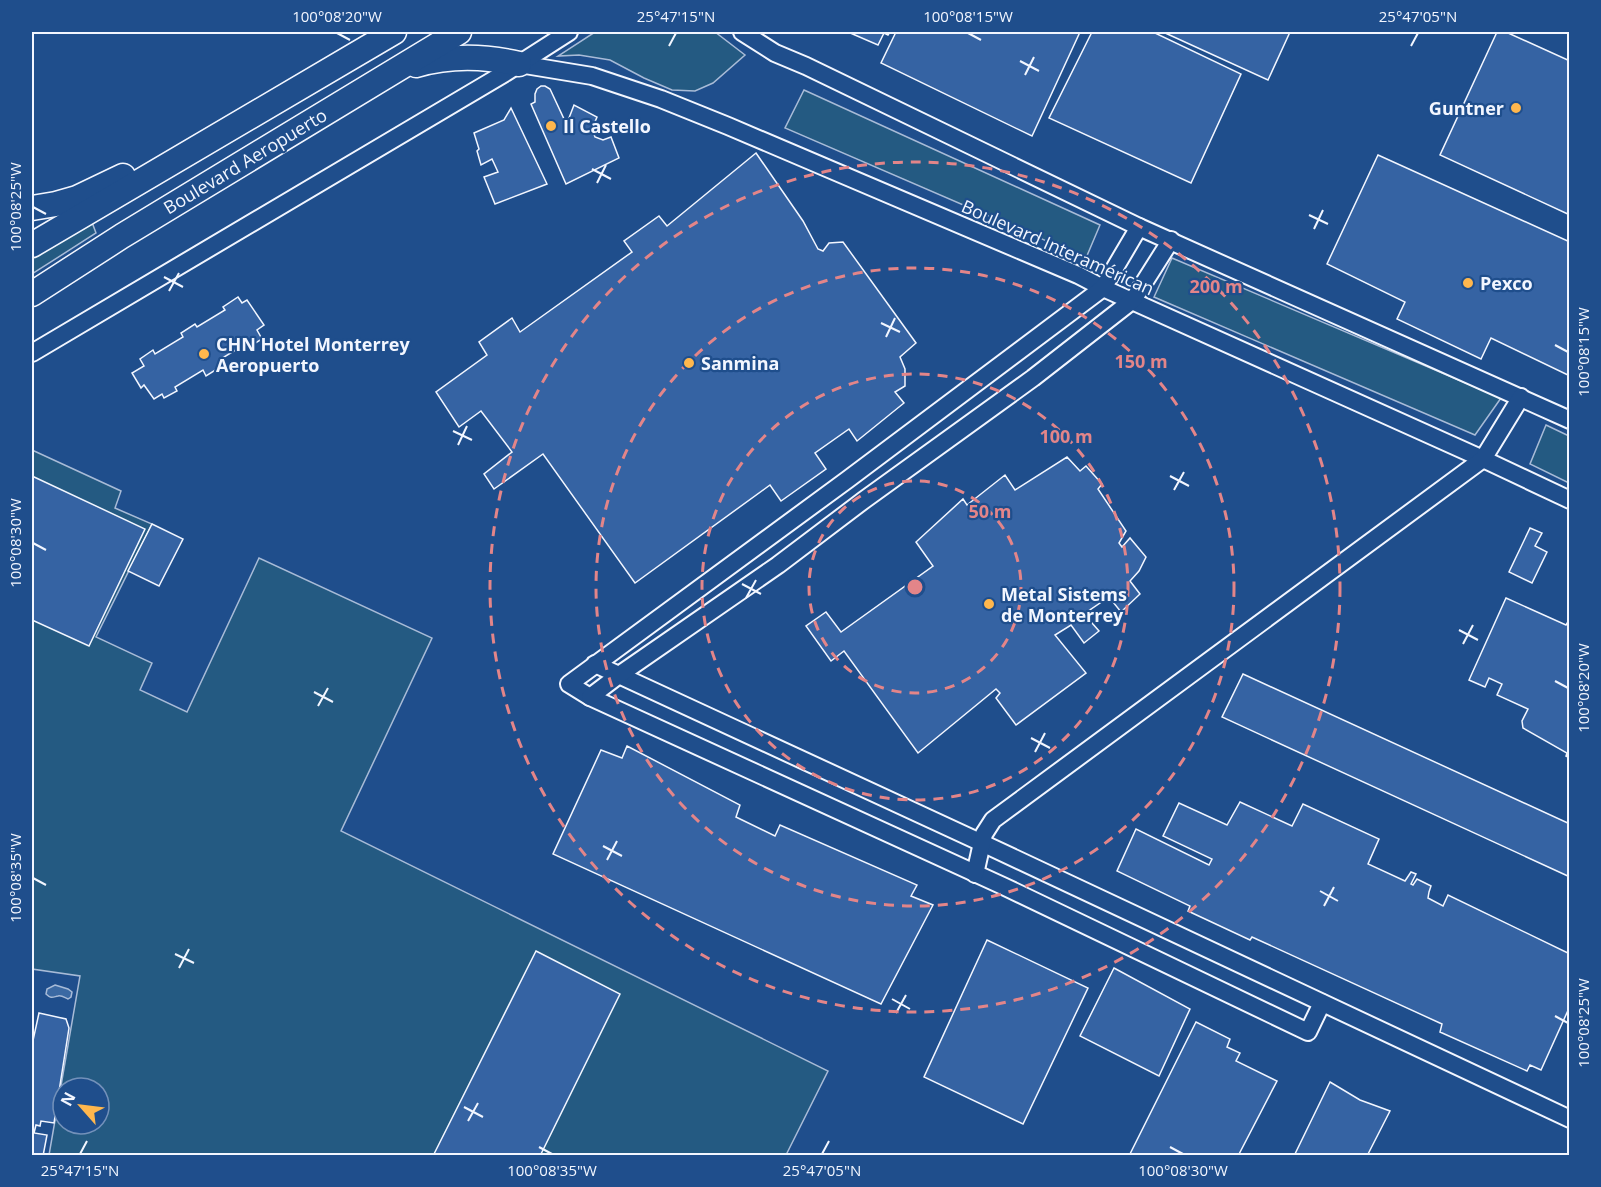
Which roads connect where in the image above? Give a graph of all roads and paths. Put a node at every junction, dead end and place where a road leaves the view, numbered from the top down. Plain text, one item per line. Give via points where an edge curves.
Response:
1 (394, 32) edge
2 (459, 32) edge
3 (569, 32) edge
4 (742, 32) edge
5 (519, 64) junction
6 (386, 75) junction
7 (177, 160) junction
8 (32, 208) edge
9 (1139, 226) junction
10 (1170, 240) junction
11 (32, 245) edge
12 (1103, 288) junction
13 (32, 294) edge
14 (1132, 300) junction
15 (32, 353) edge
16 (1521, 397) junction
17 (1569, 420) edge
18 (1483, 459) junction
19 (847, 480) junction
20 (864, 500) junction
21 (1569, 500) edge
22 (595, 664) junction
23 (619, 675) junction
24 (590, 697) junction
25 (982, 843) junction
26 (975, 874) junction
27 (1323, 1003) junction
28 (1569, 1119) edge

1 - 7 highway, Boulevard Aeropuerto
2 - 6 highway, Boulevard Aeropuerto
3 - 5 street
4 - 9 street via 775,53
5 - 6 highway via 482,58 444,59
5 - 12 street, Boulevard Interamérican via 592,76 661,99
5 - 15 street
6 - 13 highway, Boulevard Aeropuerto
7 - 8 highway via 119,178 76,198
7 - 11 highway, Boulevard Aeropuerto
9 - 10 street
9 - 12 street
10 - 14 street
10 - 16 street
12 - 14 street, Boulevard Interamérican
12 - 19 street
14 - 18 street, Boulevard Interamérican
14 - 20 street via 1033,378
16 - 17 street
16 - 18 street
18 - 21 street, Boulevard Interamérican
18 - 25 street via 993,820
19 - 20 street
19 - 22 street
20 - 23 street
22 - 23 street
22 - 24 street via 569,684
23 - 24 street
23 - 25 street
24 - 26 street
25 - 26 street
25 - 27 street
26 - 27 street via 1308,1032
27 - 28 street

